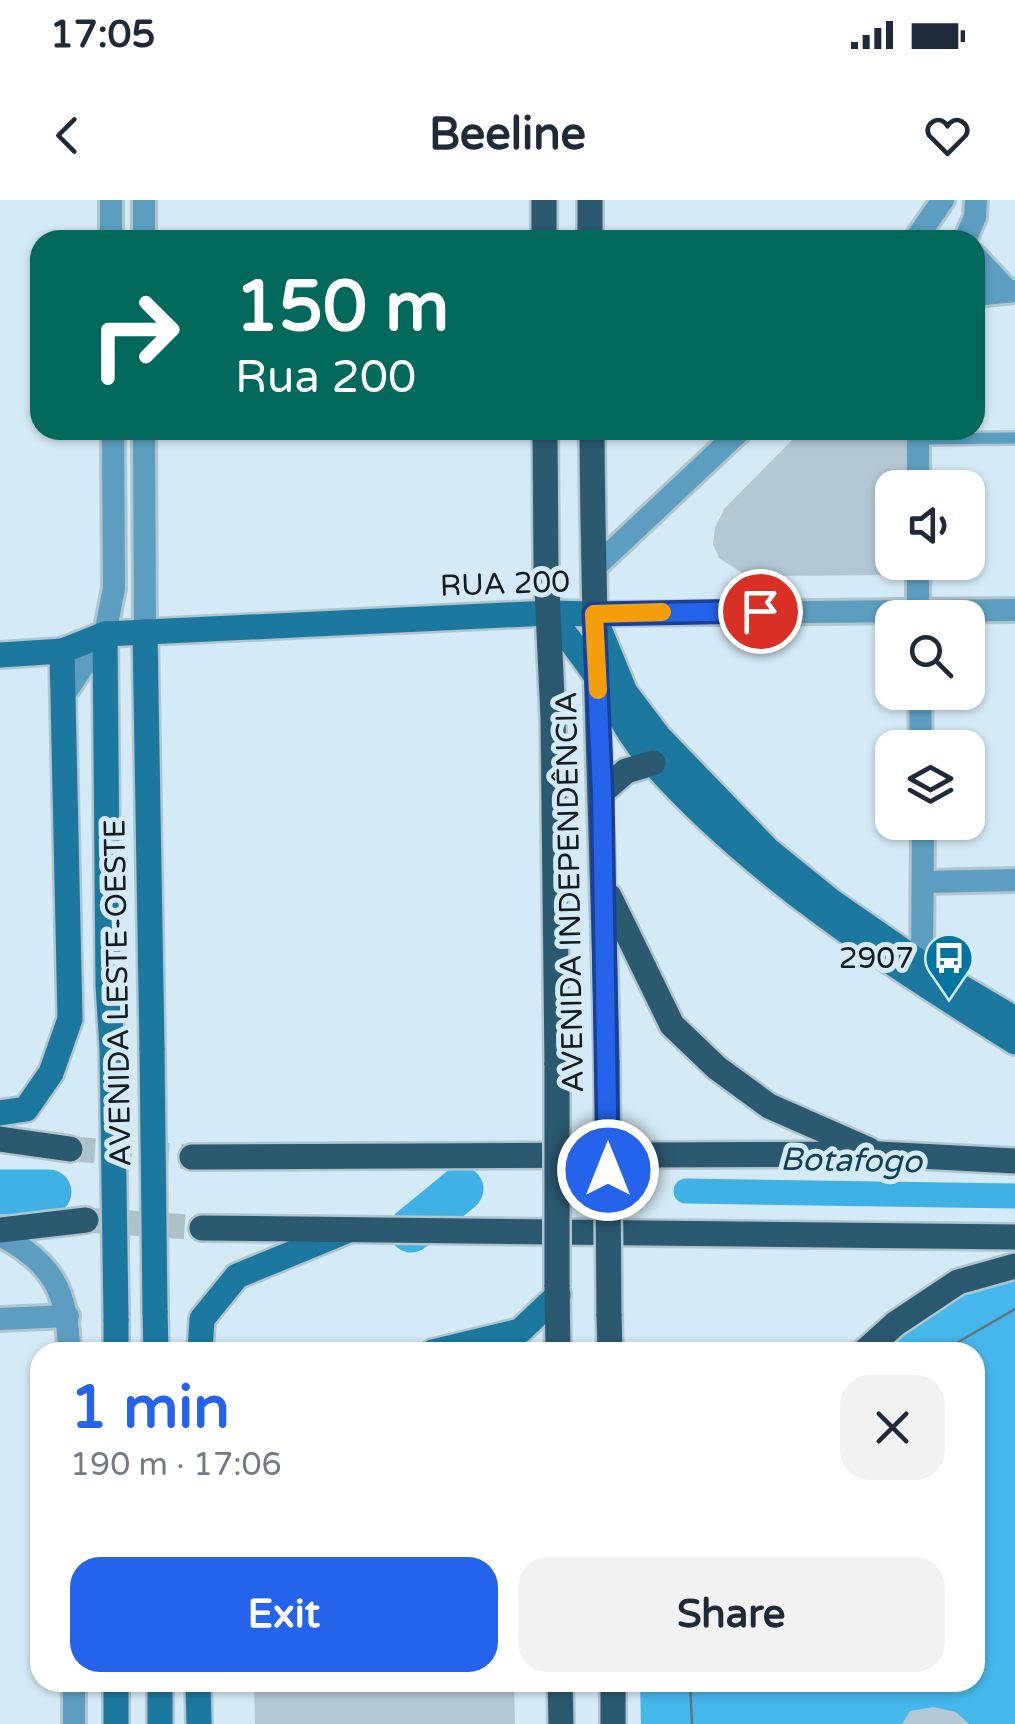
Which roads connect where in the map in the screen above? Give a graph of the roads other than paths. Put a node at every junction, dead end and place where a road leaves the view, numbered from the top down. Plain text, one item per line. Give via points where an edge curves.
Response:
1 (111, 200) edge
2 (144, 200) edge
3 (544, 200) edge
4 (590, 200) edge
5 (918, 200) edge
6 (943, 200) edge
7 (976, 200) edge
8 (112, 230) edge
9 (144, 230) edge
10 (544, 230) edge
11 (590, 230) edge
12 (917, 230) edge
13 (923, 230) edge
14 (969, 230) edge
15 (985, 265) edge
16 (1012, 291) edge
17 (985, 295) edge
18 (985, 437) edge
19 (1015, 438) edge
20 (113, 440) edge
21 (144, 440) edge
22 (545, 440) edge
23 (592, 440) edge
24 (730, 440) edge
25 (918, 440) edge
26 (918, 470) edge
27 (593, 569) junction
28 (1015, 610) edge
29 (985, 611) edge
30 (548, 613) junction
31 (594, 614) junction
32 (875, 614) edge
33 (144, 632) junction
34 (105, 634) junction
35 (62, 651) junction
36 (0, 655) edge
37 (597, 678) junction
38 (63, 696) junction
39 (653, 763) junction
40 (602, 792) junction
41 (923, 840) edge
42 (1015, 880) edge
43 (924, 882) junction
44 (604, 884) junction
45 (922, 964) junction
46 (1015, 1018) edge
47 (1015, 1042) edge
48 (0, 1113) edge
49 (0, 1138) edge
50 (70, 1148) tunnel mouth
51 (878, 1154) junction
52 (192, 1157) tunnel mouth
53 (1015, 1161) edge
54 (86, 1220) tunnel mouth
55 (202, 1228) tunnel mouth
56 (350, 1229) junction
57 (0, 1232) edge
58 (1015, 1237) edge
59 (1015, 1266) edge
60 (558, 1290) junction
61 (68, 1316) junction
62 (0, 1319) edge
63 (68, 1342) edge
64 (116, 1342) edge
65 (156, 1342) edge
66 (201, 1342) edge
67 (474, 1342) edge
68 (558, 1342) edge
69 (610, 1342) edge
70 (875, 1342) edge
71 (74, 1692) edge
72 (116, 1692) edge
73 (160, 1692) edge
74 (198, 1692) edge
75 (560, 1692) edge
76 (613, 1692) edge
77 (197, 1721) edge
78 (74, 1724) edge
79 (116, 1724) edge
80 (160, 1724) edge
81 (560, 1724) edge
82 (614, 1724) edge

1 - 8 street
2 - 9 street
3 - 10 main road
4 - 11 main road
5 - 12 street
6 - 13 street
7 - 14 street
15 - 16 street
16 - 17 street
18 - 19 lane
20 - 34 street via 114,588
21 - 33 street
22 - 30 main road, AVENIDA INDEPENDÊNCIA
23 - 27 main road, AVENIDA INDEPENDÊNCIA
24 - 27 street
25 - 26 street
27 - 31 main road, AVENIDA INDEPENDÊNCIA
28 - 29 street, RUA 200
30 - 31 main road, RUA 200
30 - 33 main road, RUA 200
30 - 37 main road
30 - 60 main road, AVENIDA INDEPENDÊNCIA, bridge
31 - 32 street, RUA 200
31 - 37 main road, AVENIDA INDEPENDÊNCIA
31 - 45 main road via 625,692 659,738 768,850
33 - 34 main road, RUA 200
33 - 65 main road, AVENIDA LESTE-OESTE, bridge
34 - 35 main road, RUA 200
34 - 38 street
34 - 64 main road, AVENIDA LESTE-OESTE, bridge
35 - 36 main road, RUA 200
35 - 38 main road
37 - 39 main road
37 - 40 main road, AVENIDA INDEPENDÊNCIA
38 - 48 main road via 70,1020 51,1073 26,1108
39 - 40 main road via 626,770
39 - 47 main road via 766,872 844,932
40 - 44 main road, AVENIDA INDEPENDÊNCIA
41 - 43 street
42 - 43 street
43 - 45 street
44 - 51 main road via 672,1025 769,1106
44 - 69 main road, AVENIDA INDEPENDÊNCIA, bridge
45 - 46 main road
49 - 50 main road
51 - 52 main road
51 - 53 main road
54 - 57 main road
55 - 56 main road
56 - 58 main road
56 - 66 main road via 237,1276 202,1319
57 - 61 street via 45,1266
59 - 70 main road via 958,1282
60 - 67 main road via 520,1331
60 - 68 main road, AVENIDA INDEPENDÊNCIA
61 - 62 street
61 - 63 street
71 - 78 street
72 - 79 main road
73 - 80 main road
74 - 77 main road
75 - 81 main road
76 - 82 main road

